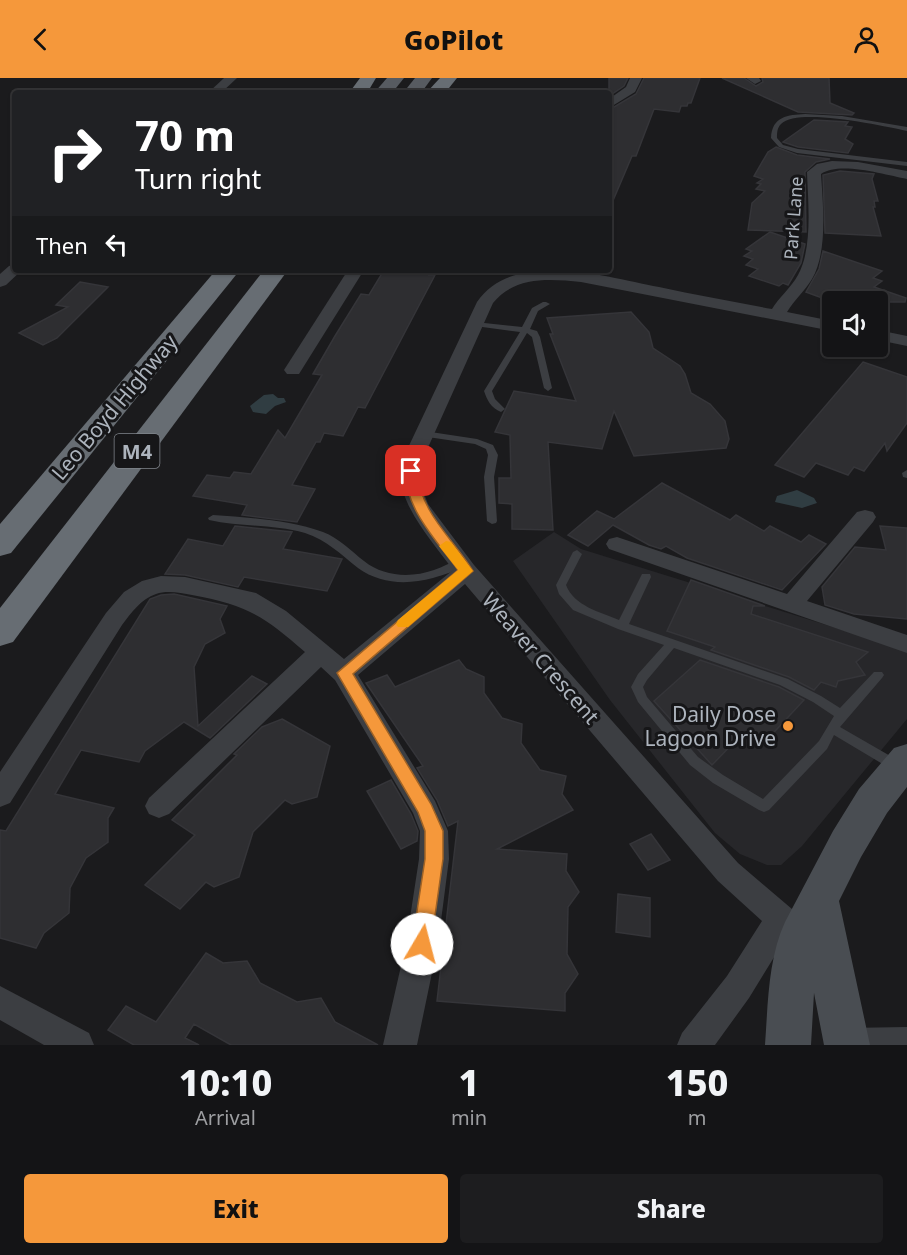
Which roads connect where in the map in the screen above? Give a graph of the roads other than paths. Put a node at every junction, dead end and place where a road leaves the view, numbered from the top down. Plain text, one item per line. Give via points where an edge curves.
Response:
1 (231, 78) edge
2 (396, 78) edge
3 (449, 78) edge
4 (636, 78) edge
5 (217, 90) edge
6 (385, 90) edge
7 (438, 90) edge
8 (612, 102) edge
9 (907, 129) edge
10 (907, 164) edge
11 (907, 176) edge
12 (12, 272) edge
13 (226, 273) edge
14 (274, 273) edge
15 (354, 273) edge
16 (534, 273) edge
17 (546, 273) edge
18 (0, 282) edge
19 (546, 304) dead end
20 (777, 315) junction
21 (475, 324) junction
22 (822, 324) edge
23 (525, 330) junction
24 (888, 337) edge
25 (907, 341) edge
26 (293, 370) dead end
27 (548, 388) dead end
28 (501, 409) dead end
29 (424, 434) junction
30 (865, 517) dead end
31 (213, 518) dead end
32 (492, 521) dead end
33 (617, 544) dead end
34 (0, 545) edge
35 (577, 554) dead end
36 (463, 567) junction
37 (646, 577) dead end
38 (792, 603) junction
39 (622, 627) junction
40 (0, 633) edge
41 (672, 643) junction
42 (907, 644) edge
43 (320, 653) junction
44 (344, 673) junction
45 (878, 675) dead end
46 (841, 715) junction
47 (832, 728) junction
48 (903, 764) edge
49 (0, 795) edge
50 (159, 806) dead end
51 (807, 929) junction
52 (0, 1002) edge
53 (907, 1044) edge
54 (77, 1045) edge
55 (400, 1045) edge
56 (694, 1045) edge
57 (788, 1045) edge
58 (847, 1045) edge

1 - 5 street
2 - 6 main road
3 - 7 highway
4 - 8 street via 631,89
9 - 10 lane via 796,116 774,128 774,138 781,146 797,151
11 - 20 street, Park Lane via 841,165 818,167 814,172 816,219 811,261 805,278
12 - 18 street
13 - 34 highway, Leo Boyd Highway / M4
14 - 40 highway, Leo Boyd Highway / M4
15 - 26 street
16 - 21 street, Weaver Crescent via 490,294
17 - 20 street, Weaver Crescent
19 - 23 lane via 535,310
20 - 22 street, Weaver Crescent
21 - 23 lane
21 - 29 street, Weaver Crescent
23 - 27 lane via 536,337
23 - 28 lane via 488,392
24 - 25 street
29 - 32 lane via 490,447
29 - 36 street, Weaver Crescent via 411,471 412,488 418,505
30 - 38 street
31 - 36 lane via 275,524 320,534 340,545 363,566 386,575 426,578
33 - 38 street
35 - 39 lane via 561,585 563,591 577,607
36 - 44 street
36 - 51 street, Weaver Crescent via 728,872
37 - 39 lane
38 - 42 street
39 - 41 lane
41 - 46 lane via 784,682
41 - 47 lane via 642,677 637,687 642,699 694,761 764,806 823,745
43 - 44 street
43 - 49 street via 279,619 239,596 188,586 152,585 128,600
43 - 50 street
44 - 55 street via 425,809 434,831 422,944
45 - 46 lane
46 - 47 lane
47 - 48 lane
48 - 51 street via 873,801 847,844
51 - 56 street via 738,987
51 - 57 street via 792,986
51 - 58 street
52 - 54 street
53 - 58 street

